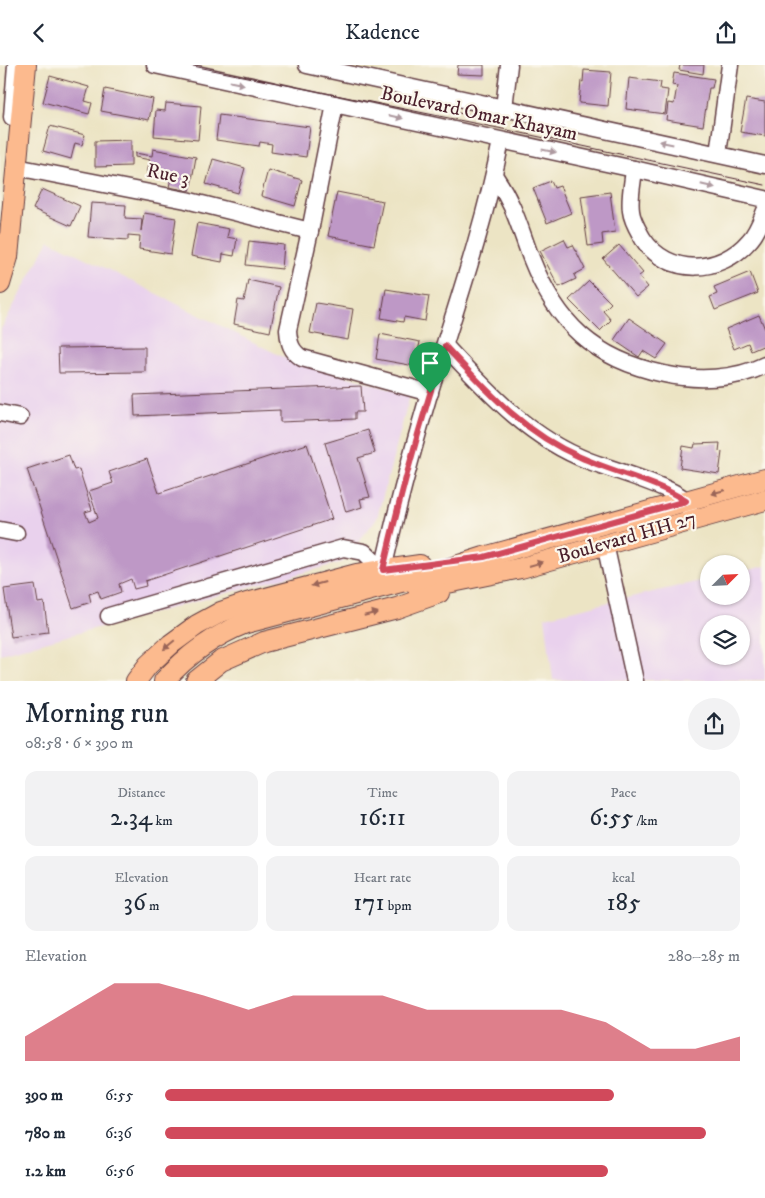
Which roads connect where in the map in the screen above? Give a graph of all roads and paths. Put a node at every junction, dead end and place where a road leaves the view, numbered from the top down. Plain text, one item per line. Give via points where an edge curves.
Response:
1 (16, 65) edge
2 (26, 65) edge
3 (155, 65) edge
4 (307, 65) edge
5 (509, 65) edge
6 (730, 65) edge
7 (332, 68) edge
8 (335, 104) junction
9 (504, 108) junction
10 (501, 141) junction
11 (718, 154) junction
12 (765, 165) edge
13 (16, 167) junction
14 (634, 169) junction
15 (494, 175) junction
16 (765, 199) edge
17 (765, 211) edge
18 (310, 231) junction
19 (0, 256) edge
20 (0, 284) edge
21 (445, 346) junction
22 (765, 365) edge
23 (430, 393) junction
24 (0, 413) edge
25 (20, 417) dead end
26 (765, 479) edge
27 (765, 500) edge
28 (690, 510) junction
29 (604, 544) junction
30 (486, 566) junction
31 (383, 570) junction
32 (109, 616) dead end
33 (136, 681) edge
34 (164, 681) edge
35 (180, 681) edge
36 (196, 681) edge
37 (635, 681) edge

1 - 19 street via 4,239
2 - 13 main road
3 -> 8 street, Boulevard Omar Khayam
4 - 7 street, Boulevard Omar Khayam
5 - 9 street
6 - 11 street
7 - 9 street, Boulevard Omar Khayam
8 -> 10 street, Boulevard Omar Khayam
8 - 18 street
11 -> 9 street, Boulevard Omar Khayam
10 -> 14 street, Boulevard Omar Khayam
10 - 15 street
11 - 12 street, Boulevard Omar Khayam
13 - 18 street, Rue 3 via 186,200
13 - 20 main road via 8,257
14 -> 16 street, Boulevard Omar Khayam
14 - 17 street via 630,202 640,233 656,253 686,267 702,267 737,252 750,241
15 - 21 street
15 - 22 street via 512,205 542,284 555,308 572,328 594,345 641,369 696,378 734,375
18 - 23 street via 288,331 294,353 302,358
21 - 23 street
21 - 28 street via 491,396 534,431 581,458 659,486
23 - 31 street
24 - 25 street
26 -> 28 main road, Boulevard HH 27
27 - 28 main road, Boulevard HH 27
28 - 29 main road, Boulevard HH 27
28 - 30 main road, Boulevard HH 27
30 -> 29 main road, Boulevard HH 27
29 - 37 street
30 - 31 main road
30 - 34 main road via 431,574 246,623 225,631 200,647
30 - 35 main road via 249,634 207,657
36 -> 30 main road via 221,661 264,642 397,608
31 - 32 street via 364,552 343,548
31 -> 33 main road via 357,574 222,612 170,644

